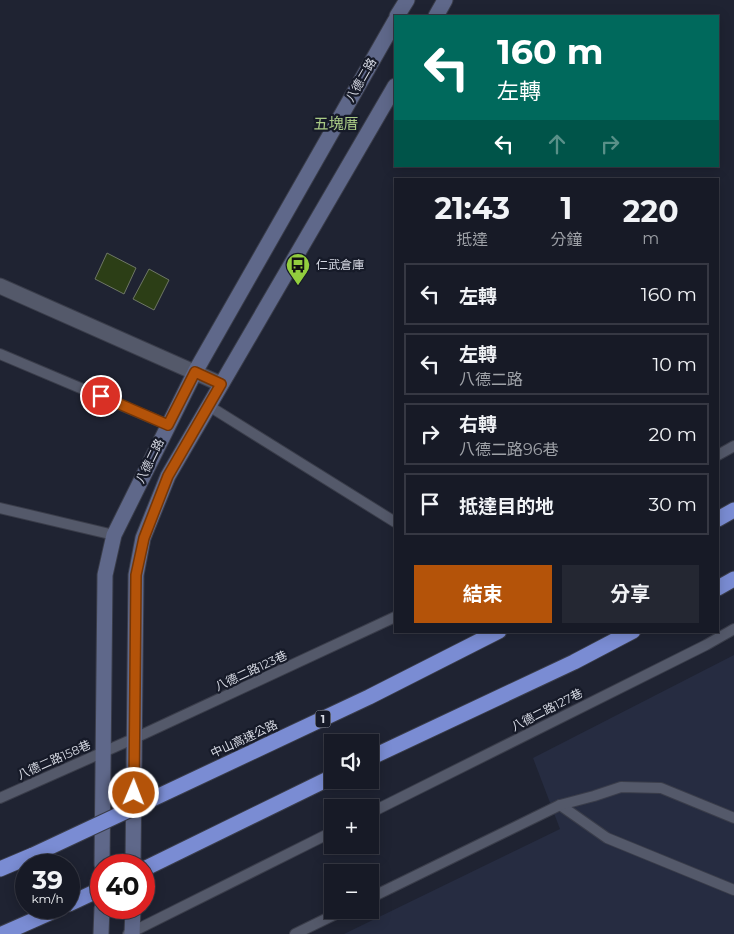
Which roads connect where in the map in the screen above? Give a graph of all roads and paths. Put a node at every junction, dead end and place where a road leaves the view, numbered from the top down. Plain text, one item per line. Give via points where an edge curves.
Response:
1 (407, 0) edge
2 (445, 0) edge
3 (399, 15) edge
4 (437, 15) edge
5 (394, 23) edge
6 (394, 88) edge
7 (0, 286) edge
8 (0, 354) edge
9 (195, 372) junction
10 (221, 384) junction
11 (208, 406) junction
12 (168, 425) junction
13 (734, 446) edge
14 (719, 454) edge
15 (0, 508) edge
16 (734, 510) edge
17 (719, 518) edge
18 (394, 521) edge
19 (114, 535) junction
20 (734, 579) edge
21 (719, 587) edge
22 (394, 617) edge
23 (734, 629) edge
24 (495, 633) edge
25 (629, 633) edge
26 (134, 738) junction
27 (117, 746) joint
28 (103, 752) junction
29 (379, 754) edge
30 (324, 781) edge
31 (0, 798) edge
32 (560, 805) junction
33 (379, 808) edge
34 (734, 818) edge
35 (324, 836) edge
36 (102, 854) edge
37 (133, 854) edge
38 (155, 863) edge
39 (0, 869) edge
40 (734, 890) edge
41 (379, 894) edge
42 (36, 919) edge
43 (102, 919) edge
44 (132, 919) edge
45 (326, 919) edge
46 (131, 933) edge
47 (2, 934) edge
48 (101, 934) edge
49 (295, 934) edge

1 - 3 street
2 - 4 street
5 - 9 street, 八德二路
6 - 10 street, 八德二路
7 - 9 street
8 - 12 lane
9 - 10 street
9 - 12 street, 八德二路
10 - 11 street, 八德二路
11 - 18 lane
11 - 26 street, 八德二路 via 168,476 144,538 136,575
12 - 19 street, 八德二路
13 - 14 lane
15 - 19 lane
16 - 17 highway
19 - 28 street, 八德二路 via 105,575
20 - 21 highway
22 - 26 lane, 八德二路123巷
23 - 33 lane, 八德二路127巷
24 - 39 highway, 中山高速公路 / 1, bridge via 369,697
25 - 29 highway
26 - 27 lane, 八德二路123巷
26 - 37 street, 八德二路
27 - 28 lane, 八德二路158巷
28 - 31 lane, 八德二路158巷
28 - 36 street, 八德二路
30 - 38 highway
32 - 34 lane via 621,787 661,788
32 - 40 lane via 607,838
32 - 41 lane
35 - 46 lane
42 - 47 highway
43 - 48 street
44 - 46 street
45 - 49 lane

